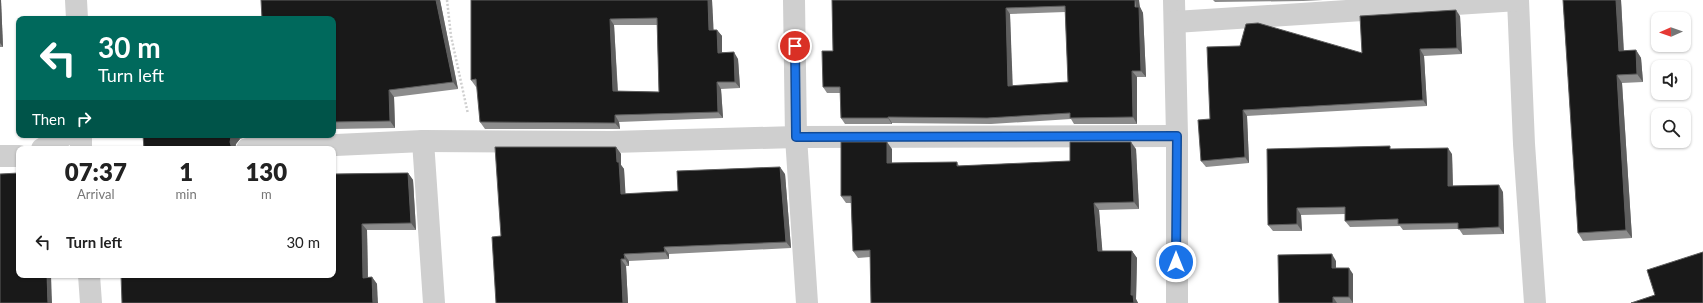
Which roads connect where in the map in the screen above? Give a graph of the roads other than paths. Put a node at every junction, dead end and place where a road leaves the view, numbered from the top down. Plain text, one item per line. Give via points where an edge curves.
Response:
1 (76, 0) edge
2 (794, 0) edge
3 (1174, 0) edge
4 (1518, 0) edge
5 (77, 16) edge
6 (1175, 22) junction
7 (1177, 136) junction
8 (796, 137) junction
9 (60, 138) edge
10 (423, 141) junction
11 (47, 146) edge
12 (313, 146) edge
13 (0, 156) edge
14 (16, 156) edge
15 (89, 278) edge
16 (91, 303) edge
17 (434, 303) edge
18 (807, 303) edge
19 (1177, 303) edge
20 (1535, 303) edge

1 - 5 street
2 - 8 street
3 - 6 street
4 - 6 street
4 - 20 street via 1524,144
6 - 7 street
7 - 8 street
7 - 19 street
8 - 10 street via 612,142
8 - 18 street
9 - 11 street
10 - 12 street
10 - 17 street
13 - 14 street
15 - 16 street

